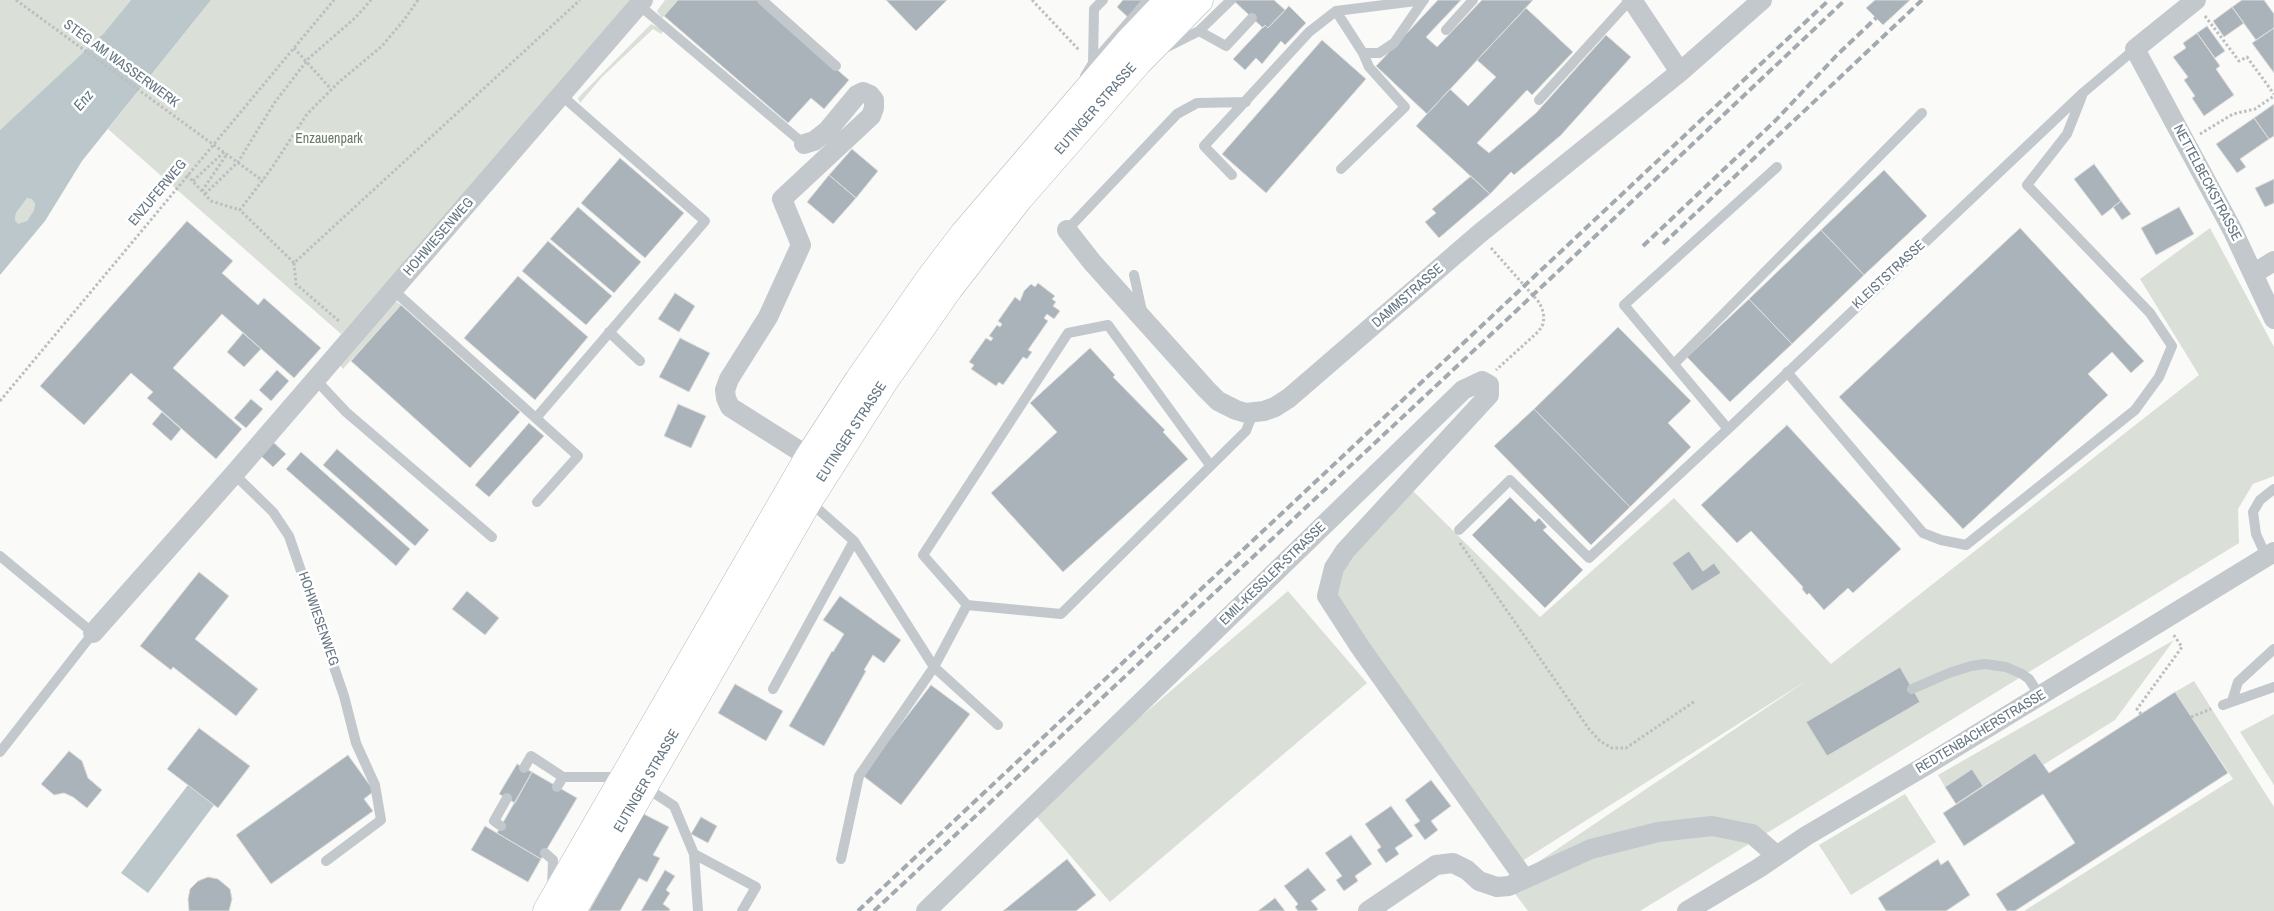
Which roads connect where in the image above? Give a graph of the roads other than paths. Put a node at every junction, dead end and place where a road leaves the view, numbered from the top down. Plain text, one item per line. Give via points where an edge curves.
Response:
1 (762, 0) edge
2 (1103, 0) edge
3 (1148, 0) edge
4 (1169, 0) edge
5 (1199, 0) edge
6 (1231, 0) edge
7 (1473, 0) edge
8 (1631, 0) edge
9 (1762, 0) edge
10 (1423, 1) edge
11 (2195, 1) edge
12 (641, 2) edge
13 (1336, 11) junction
14 (1252, 18) dead end
15 (1446, 30) dead end
16 (1199, 31) junction
17 (2135, 49) junction
18 (1364, 53) junction
19 (1092, 62) junction
20 (1138, 62) junction
21 (836, 66) dead end
22 (1680, 72) junction
23 (2084, 92) junction
24 (561, 95) junction
25 (1539, 100) dead end
26 (1246, 102) junction
27 (1922, 113) dead end
28 (1054, 128) junction
29 (804, 144) joint
30 (1777, 168) dead end
31 (1341, 169) dead end
32 (1232, 175) dead end
33 (1067, 230) joint
34 (2274, 261) edge
35 (2252, 274) junction
36 (1134, 275) dead end
37 (393, 290) junction
38 (2274, 319) edge
39 (1145, 322) junction
40 (609, 332) junction
41 (640, 361) dead end
42 (1674, 364) junction
43 (1787, 372) junction
44 (315, 380) junction
45 (1254, 413) junction
46 (536, 418) junction
47 (1728, 429) junction
48 (809, 457) junction
49 (1210, 465) junction
50 (234, 474) junction
51 (2274, 489) edge
52 (808, 501) junction
53 (537, 502) dead end
54 (1459, 530) road end
55 (492, 537) dead end
56 (854, 541) junction
57 (2270, 554) edge
58 (0, 556) edge
59 (967, 605) junction
60 (92, 633) junction
61 (2274, 649) edge
62 (934, 667) junction
63 (2274, 688) edge
64 (773, 689) dead end
65 (1912, 689) dead end
66 (2040, 696) junction
67 (998, 725) dead end
68 (0, 752) edge
69 (524, 768) dead end
70 (563, 777) junction
71 (635, 782) junction
72 (557, 787) dead end
73 (507, 798) dead end
74 (501, 826) dead end
75 (545, 852) dead end
76 (694, 854) junction
77 (1776, 855) junction
78 (841, 859) dead end
79 (326, 861) dead end
80 (1758, 868) junction
81 (1524, 878) junction
82 (557, 909) edge
83 (698, 911) edge
84 (742, 911) edge
85 (926, 911) edge
86 (1368, 911) edge
87 (1687, 911) edge
88 (1717, 911) edge

1 - 21 lane
2 - 19 lane via 1094,9
3 - 19 lane
4 - 28 main road, EUTINGER STRASSE
5 - 20 main road, EUTINGER STRASSE
6 - 16 lane
7 - 15 lane
8 - 22 street
8 - 25 lane
9 - 22 street, DAMMSTRASSE
10 - 13 lane
10 - 18 lane via 1394,43 1379,53
11 - 17 street, KLEISTSTRASSE
12 - 24 street, HOHWIESENWEG
12 - 29 lane
13 - 18 lane
13 - 26 lane via 1309,32
14 - 16 lane via 1226,46
16 - 20 lane
17 - 23 lane, KLEISTSTRASSE
17 - 35 street, NETTELBECKSTRASSE via 2233,231
18 - 31 lane via 1369,67 1405,107
19 - 28 lane
20 - 52 main road, EUTINGER STRASSE via 1019,198 955,282 884,381
22 - 45 street, DAMMSTRASSE via 1479,234 1289,398 1276,407
23 - 43 lane, KLEISTSTRASSE
23 - 43 lane via 2067,134 2027,185 2150,313 2172,346 2159,377 2136,410 1966,545 1923,533
24 - 37 street, HOHWIESENWEG
24 - 40 lane via 705,221
26 - 32 lane via 1204,146
26 - 33 lane via 1197,103 1177,114
27 - 42 lane
28 - 48 main road, EUTINGER STRASSE via 929,280 858,380
29 - 48 street via 828,130 857,95 863,92 874,100 871,116 782,199 800,245 768,317 725,390 730,406
30 - 42 lane via 1624,305
33 - 39 street
34 - 35 street
35 - 38 street, NETTELBECKSTRASSE
36 - 39 lane
37 - 44 street, HOHWIESENWEG
37 - 46 lane
39 - 45 street via 1218,401 1236,410
40 - 41 lane
40 - 46 lane
42 - 47 lane
43 - 47 lane, KLEISTSTRASSE
44 - 50 street, HOHWIESENWEG
44 - 55 lane via 418,476
45 - 49 lane via 1246,431
46 - 53 lane via 578,456
47 - 54 lane, KLEISTSTRASSE via 1589,558 1510,480
48 - 71 main road, EUTINGER STRASSE
49 - 59 lane via 1061,614
49 - 59 lane via 1108,325 1068,333 923,555
50 - 60 street, HOHWIESENWEG
50 - 79 lane, HOHWIESENWEG via 273,512 289,536 344,696 356,743 375,785 381,820
51 - 57 lane via 2260,500 2253,512 2256,534
52 - 56 lane
52 - 71 main road, EUTINGER STRASSE
56 - 62 lane
56 - 64 lane
57 - 66 street, REDTENBACHERSTRASSE
58 - 60 lane
59 - 62 lane
60 - 68 lane
61 - 63 lane via 2238,682 2228,703
62 - 67 lane
62 - 78 lane via 859,776
65 - 66 lane via 1949,673 1985,664 2006,667 2022,674
66 - 77 street, REDTENBACHERSTRASSE via 1809,842
69 - 70 lane via 531,756
70 - 71 lane
70 - 72 lane
71 - 76 lane via 674,806
71 - 82 main road, EUTINGER STRASSE
73 - 74 lane via 494,821
75 - 82 lane via 553,860
76 - 83 lane
76 - 84 lane via 756,887
77 - 80 street, REDTENBACHERSTRASSE
77 - 81 street via 1752,834 1712,826 1658,832 1591,849
80 - 87 street, REDTENBACHERSTRASSE
80 - 88 street via 1744,878
81 - 85 street, EMIL-KESSLER-STRASSE via 1360,647 1328,596 1334,568 1345,551 1489,395 1489,386 1482,381 1463,390
81 - 86 street via 1509,886 1497,887 1479,881 1467,870 1453,864 1436,865

